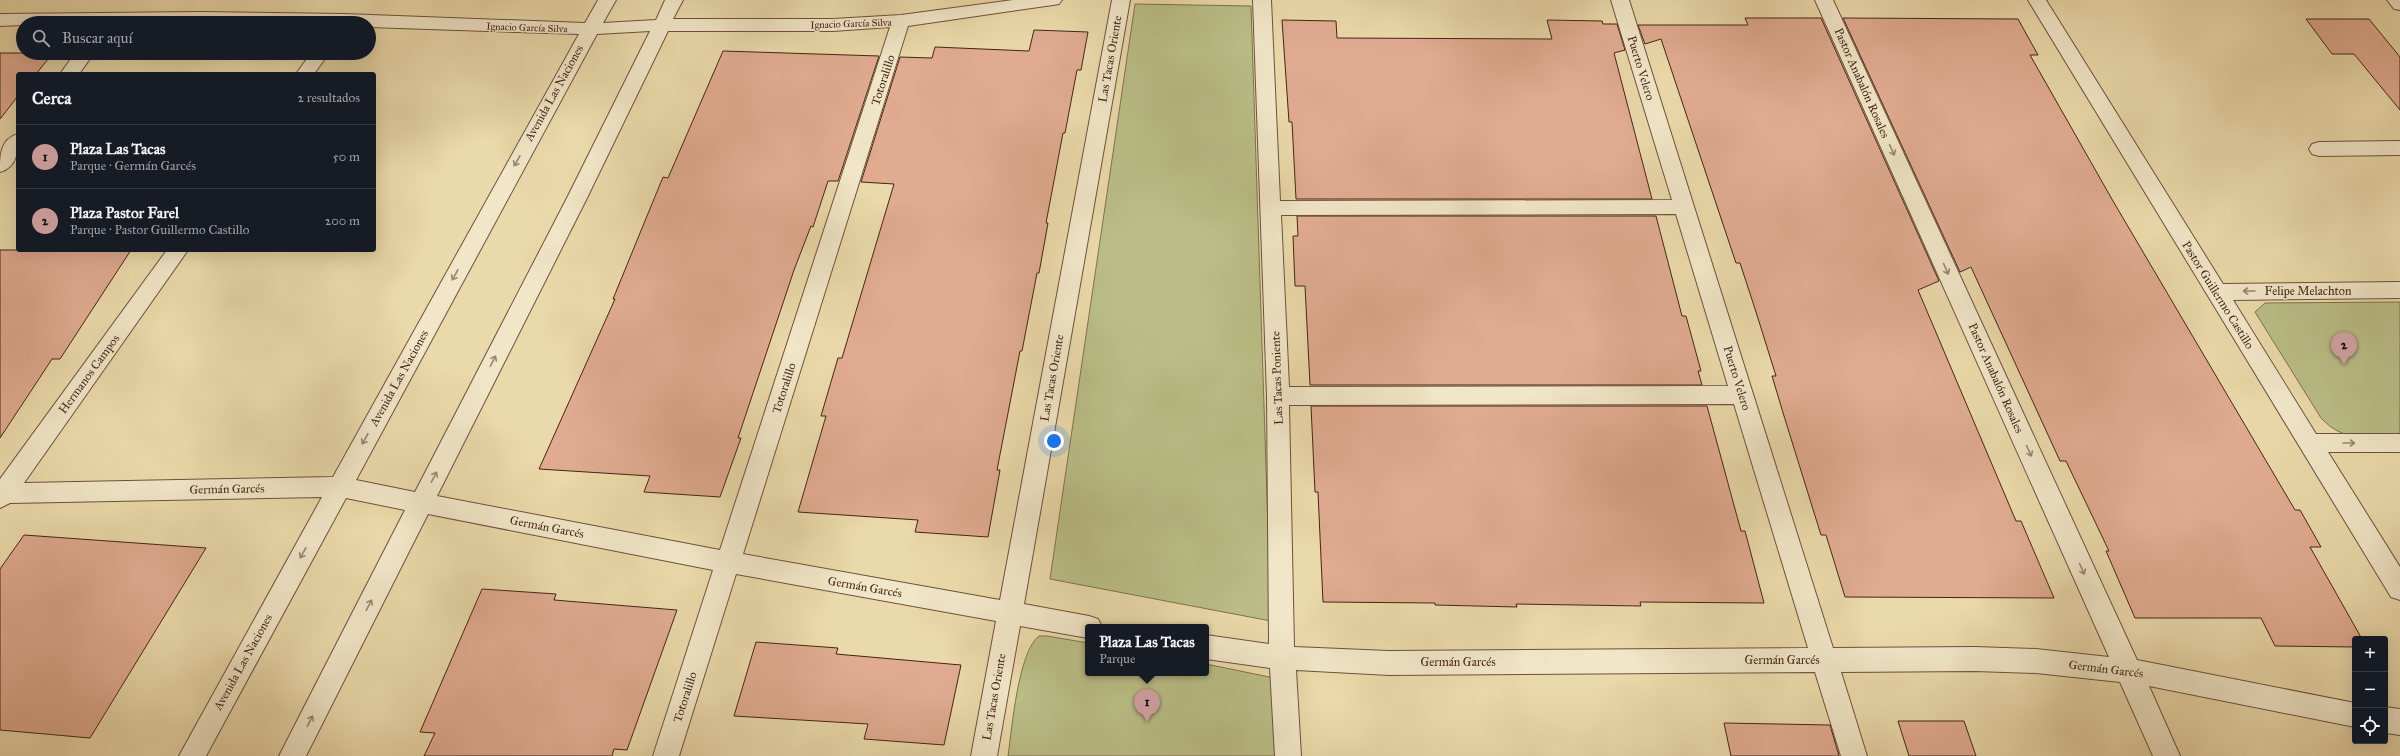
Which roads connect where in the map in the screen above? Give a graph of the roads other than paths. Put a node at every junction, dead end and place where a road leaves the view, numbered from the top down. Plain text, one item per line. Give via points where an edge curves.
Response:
1 (607, 0) edge
2 (674, 0) edge
3 (1053, 0) edge
4 (1121, 0) edge
5 (1262, 0) edge
6 (1620, 0) edge
7 (1824, 0) edge
8 (2037, 0) edge
9 (2396, 0) edge
10 (2400, 5) edge
11 (0, 20) edge
12 (16, 20) edge
13 (901, 21) junction
14 (376, 22) edge
15 (662, 25) junction
16 (590, 29) junction
17 (80, 60) edge
18 (315, 60) edge
19 (71, 72) edge
20 (306, 72) edge
21 (16, 144) edge
22 (2319, 148) dead end
23 (2400, 148) edge
24 (0, 165) edge
25 (1684, 207) junction
26 (1270, 208) junction
27 (177, 252) edge
28 (2400, 290) edge
29 (2216, 292) junction
30 (1742, 395) junction
31 (1278, 396) junction
32 (2310, 443) junction
33 (2400, 443) edge
34 (339, 487) junction
35 (1, 495) edge
36 (421, 503) junction
37 (728, 562) junction
38 (2400, 589) edge
39 (1009, 613) junction
40 (1085, 626) edge
41 (1209, 647) edge
42 (1282, 658) junction
43 (1824, 660) junction
44 (2129, 671) junction
45 (2352, 714) edge
46 (2388, 720) edge
47 (2400, 722) edge
48 (192, 756) edge
49 (292, 756) edge
50 (666, 756) edge
51 (984, 756) edge
52 (1288, 756) edge
53 (1854, 756) edge
54 (2167, 756) edge

1 - 16 street, Avenida Las Naciones
2 - 15 street
3 - 13 street, Ignacio García Silva
4 - 39 street, Las Tacas Oriente
5 - 26 street, Las Tacas Poniente
6 - 25 street, Puerto Velero
7 -> 44 street, Pastor Anabalón Rosales
8 - 29 street, Pastor Guillermo Castillo
9 - 10 street
11 - 12 street, Ignacio García Silva
13 - 15 street, Ignacio García Silva via 833,25
13 - 37 street, Totoralillo
14 - 16 street, Ignacio García Silva
15 - 16 street, Ignacio García Silva
36 -> 15 street
16 -> 34 street, Avenida Las Naciones
17 - 19 street
18 - 20 street
21 - 24 street
22 - 23 street
25 - 26 street
25 - 30 street, Puerto Velero
26 - 31 street, Las Tacas Poniente
27 - 35 street, Hermanos Campos
28 -> 29 street, Felipe Melachton
29 - 32 street, Pastor Guillermo Castillo
30 - 31 street
30 - 43 street, Puerto Velero
31 - 42 street, Las Tacas Poniente
32 -> 33 street
32 - 38 street, Pastor Guillermo Castillo
34 - 35 street, Germán Garcés
34 - 36 street, Germán Garcés
34 -> 48 street, Avenida Las Naciones
36 - 37 street, Germán Garcés
49 -> 36 street
37 - 39 street, Germán Garcés
37 - 50 street, Totoralillo
39 - 40 street, Germán Garcés
39 - 51 street, Las Tacas Oriente
41 - 42 street, Germán Garcés
42 - 43 street, Germán Garcés via 1389,662
42 - 52 street, Las Tacas Poniente
43 - 44 street, Germán Garcés via 2013,660
43 - 53 street, Puerto Velero
44 - 45 street, Germán Garcés
44 - 54 street, Pastor Anabalón Rosales
46 - 47 street

